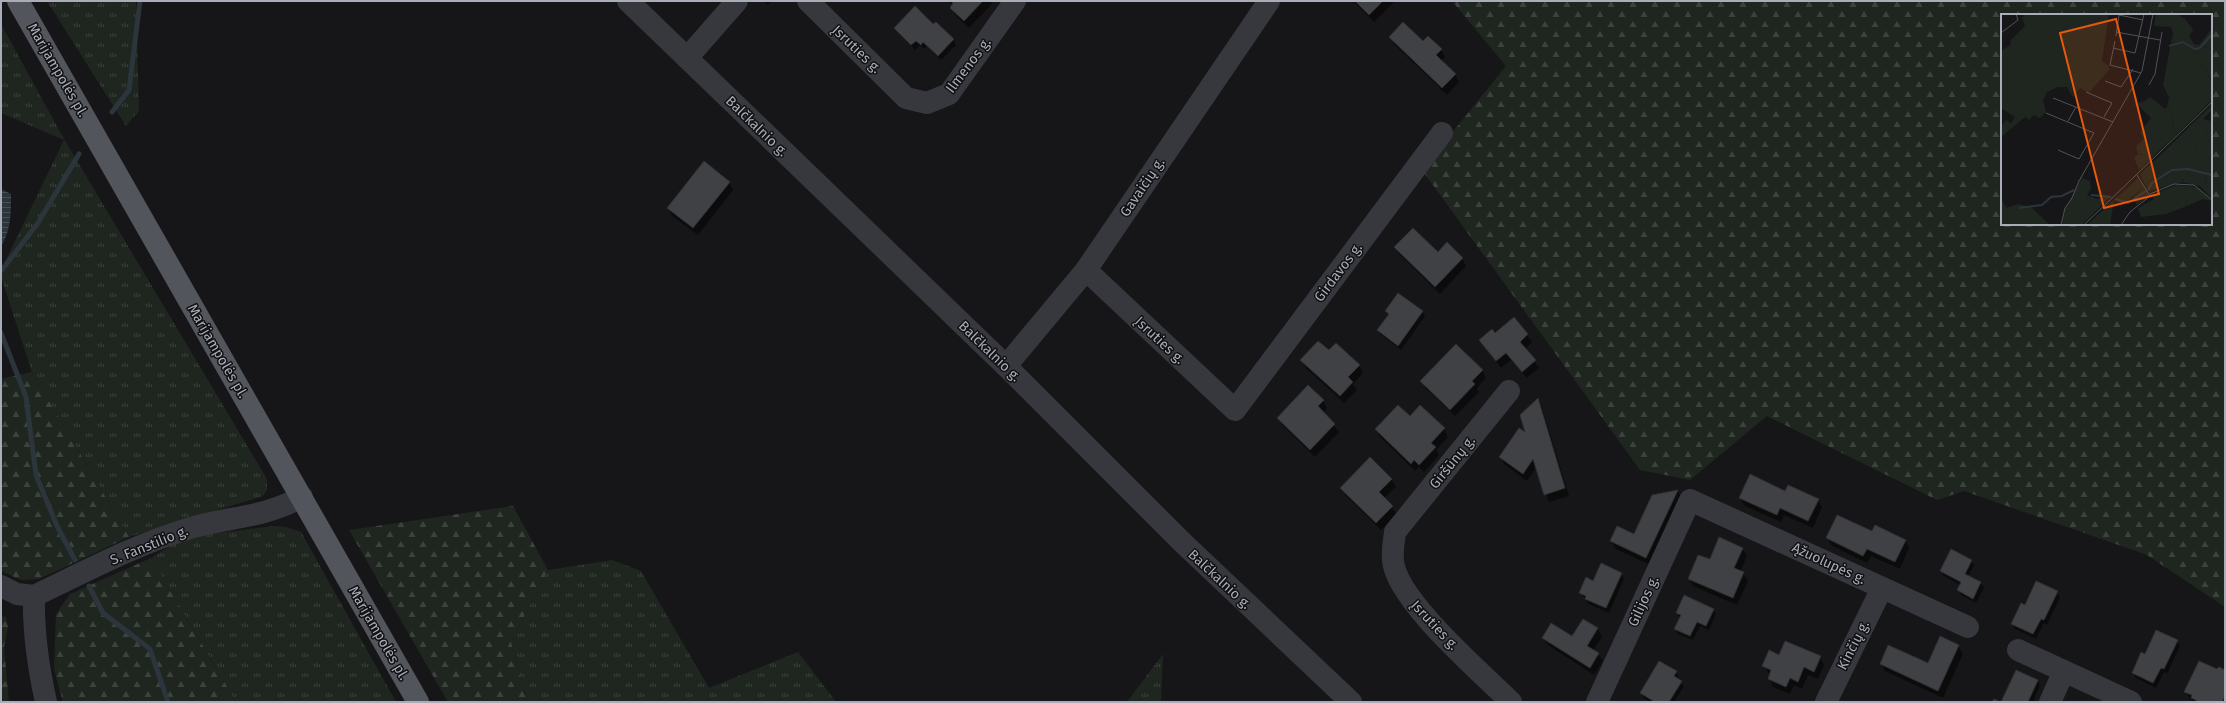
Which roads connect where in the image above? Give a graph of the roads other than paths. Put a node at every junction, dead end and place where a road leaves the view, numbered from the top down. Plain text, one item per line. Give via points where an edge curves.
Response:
1 (18, 1) edge
2 (628, 1) edge
3 (737, 1) edge
4 (808, 1) edge
5 (1015, 1) edge
6 (1269, 1) edge
7 (687, 58) junction
8 (906, 98) joint
9 (1442, 133) dead end
10 (1086, 270) junction
11 (1006, 366) junction
12 (1510, 391) dead end
13 (1235, 410) joint
14 (302, 497) junction
15 (1690, 500) joint
16 (1395, 532) joint
17 (1, 586) edge
18 (1882, 588) junction
19 (34, 596) junction
20 (1968, 627) dead end
21 (2018, 650) dead end
22 (2064, 672) junction
23 (46, 702) edge
24 (418, 702) edge
25 (1350, 702) edge
26 (1511, 702) edge
27 (1597, 702) edge
28 (1826, 702) edge
29 (2050, 702) edge
30 (2131, 702) edge

1 - 14 main road, Marijampolės pl.
2 - 7 street, Balčkalnio g.
3 - 7 street
4 - 8 street, Įsruties g.
5 - 8 street, Ilmenos g. via 949,94 927,103
6 - 10 street, Gavaičių g.
7 - 11 street, Balčkalnio g.
9 - 13 street, Girdavos g.
10 - 11 street, Gavaičių g.
10 - 13 street, Įsruties g.
11 - 25 street, Balčkalnio g. via 1182,542
12 - 16 street, Giršūnų g.
14 - 19 street, S. Fanstilio g. via 269,512 194,527 152,542
14 - 24 main road, Marijampolės pl.
15 - 18 street, Ąžuolupės g.
15 - 27 street, Gilijos g.
16 - 26 street, Įsruties g. via 1393,561 1405,591 1418,610
17 - 19 street via 17,594
18 - 20 street, Ąžuolupės g.
18 - 28 street, Kinčių g.
19 - 23 street via 37,663
21 - 22 street
22 - 29 street
22 - 30 street

